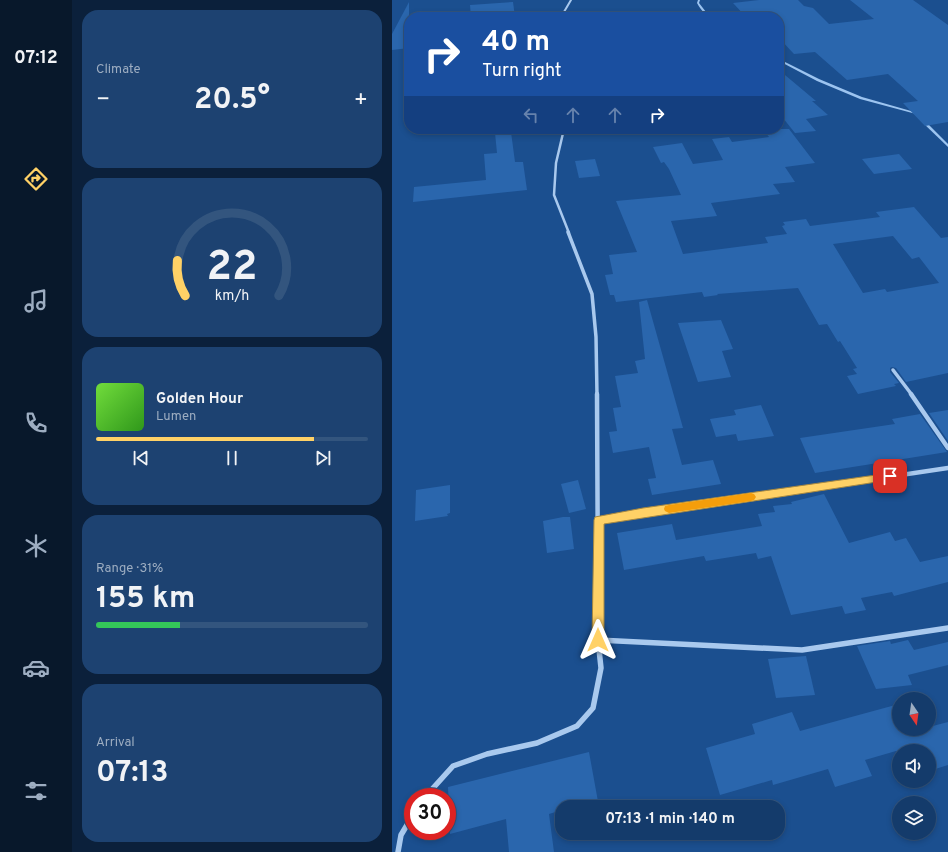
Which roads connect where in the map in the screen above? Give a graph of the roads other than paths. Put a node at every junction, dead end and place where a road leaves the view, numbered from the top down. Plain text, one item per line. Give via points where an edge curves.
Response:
1 (571, 0) edge
2 (563, 12) edge
3 (563, 134) edge
4 (893, 370) dead end
5 (948, 448) edge
6 (948, 468) edge
7 (599, 520) junction
8 (948, 628) edge
9 (598, 640) junction
10 (433, 788) edge
11 (404, 830) edge
12 (398, 852) edge

1 - 2 street
3 - 7 street via 556,163 554,195 592,294 596,337
4 - 5 street
6 - 7 street
7 - 9 street
8 - 9 street via 802,650
9 - 10 street via 600,668 593,708 577,726 537,743 487,754 453,766
11 - 12 street

